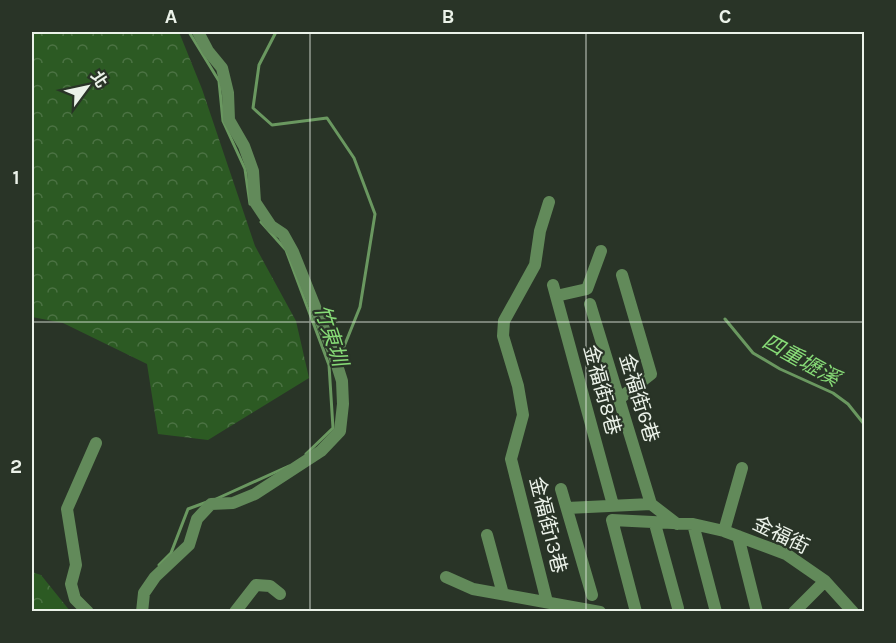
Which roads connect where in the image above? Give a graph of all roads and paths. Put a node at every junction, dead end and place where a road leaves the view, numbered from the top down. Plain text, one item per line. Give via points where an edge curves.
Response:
1 (198, 32) edge
2 (549, 202) dead end
3 (601, 251) dead end
4 (622, 275) dead end
5 (590, 304) dead end
6 (619, 399) junction
7 (96, 443) dead end
8 (742, 468) dead end
9 (561, 489) dead end
10 (651, 504) junction
11 (613, 505) junction
12 (567, 508) junction
13 (655, 524) junction
14 (677, 524) junction
15 (693, 525) junction
16 (724, 531) junction
17 (487, 535) dead end
18 (738, 536) junction
19 (446, 577) dead end
20 (825, 581) junction
21 (280, 594) dead end
22 (503, 594) junction
23 (592, 595) dead end
24 (547, 602) junction
25 (678, 608) dead end
26 (88, 612) edge
27 (142, 612) edge
28 (235, 612) edge
29 (600, 612) edge
30 (636, 612) edge
31 (716, 612) edge
32 (757, 612) edge
33 (794, 612) edge
34 (853, 612) edge

1 - 27 street via 222,68 229,120 253,171 255,202 293,252 332,349 342,381 343,404 340,431 321,451 255,494 233,503 211,504 197,519 189,544 144,593
2 - 24 street, 金福街13巷 via 535,265 504,321 503,336 523,416 511,459
3 - 11 street, 金福街8巷 via 587,289 554,290
4 - 6 street via 651,374
5 - 6 street, 金福街6巷
6 - 10 street, 金福街6巷
7 - 26 street via 67,509 76,565 71,584 75,599
8 - 16 street
9 - 12 street
10 - 11 street
10 - 14 street
11 - 12 street
12 - 23 street
13 - 14 street, 金福街
13 - 25 street
13 - 30 street, 金福街 via 612,520
14 - 15 street, 金福街
15 - 16 street, 金福街
15 - 31 street
16 - 18 street, 金福街
17 - 22 street
18 - 20 street, 金福街 via 786,554
18 - 32 street
19 - 22 street via 473,589
20 - 33 street
20 - 34 street, 金福街
21 - 28 street via 270,586 256,585
22 - 24 street
24 - 29 street

